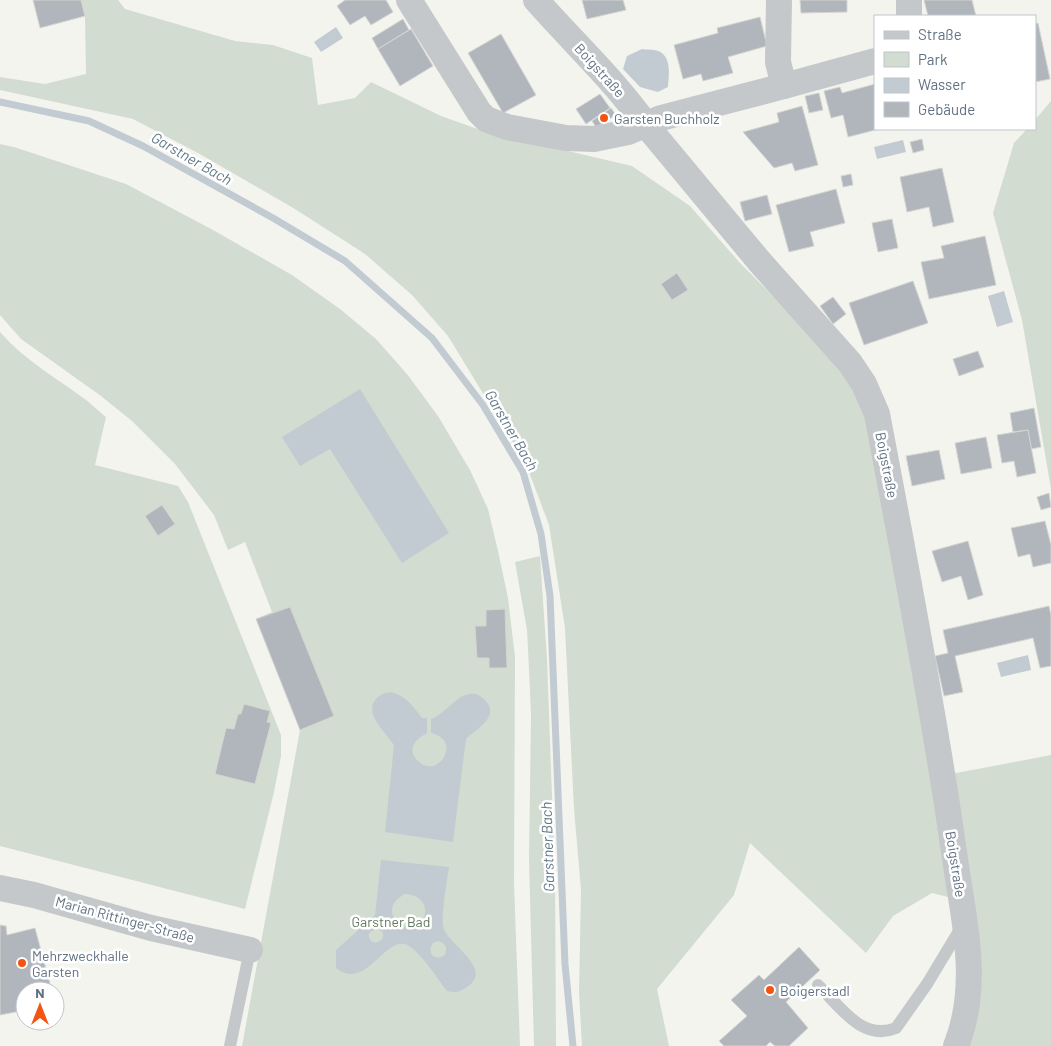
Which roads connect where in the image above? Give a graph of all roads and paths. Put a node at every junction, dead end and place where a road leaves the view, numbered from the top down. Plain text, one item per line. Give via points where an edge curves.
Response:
1 (409, 0) edge
2 (536, 0) edge
3 (779, 0) edge
4 (909, 0) edge
5 (909, 15) edge
6 (874, 61) edge
7 (784, 86) junction
8 (646, 126) junction
9 (0, 888) edge
10 (965, 921) junction
11 (250, 950) joint
12 (818, 985) dead end
13 (230, 1046) edge
14 (956, 1046) edge

1 - 8 street via 486,120 507,127 582,139 610,137
2 - 8 street, Boigstraße via 614,84
3 - 7 street via 778,62
4 - 5 street
6 - 7 street
7 - 8 street via 661,118
8 - 10 street, Boigstraße via 850,363 864,384 877,414 924,659
9 - 11 street, Marian Rittinger-Straße
10 - 12 lane via 896,1028 877,1032 859,1026
10 - 14 street, Boigstraße via 969,989
11 - 13 lane

